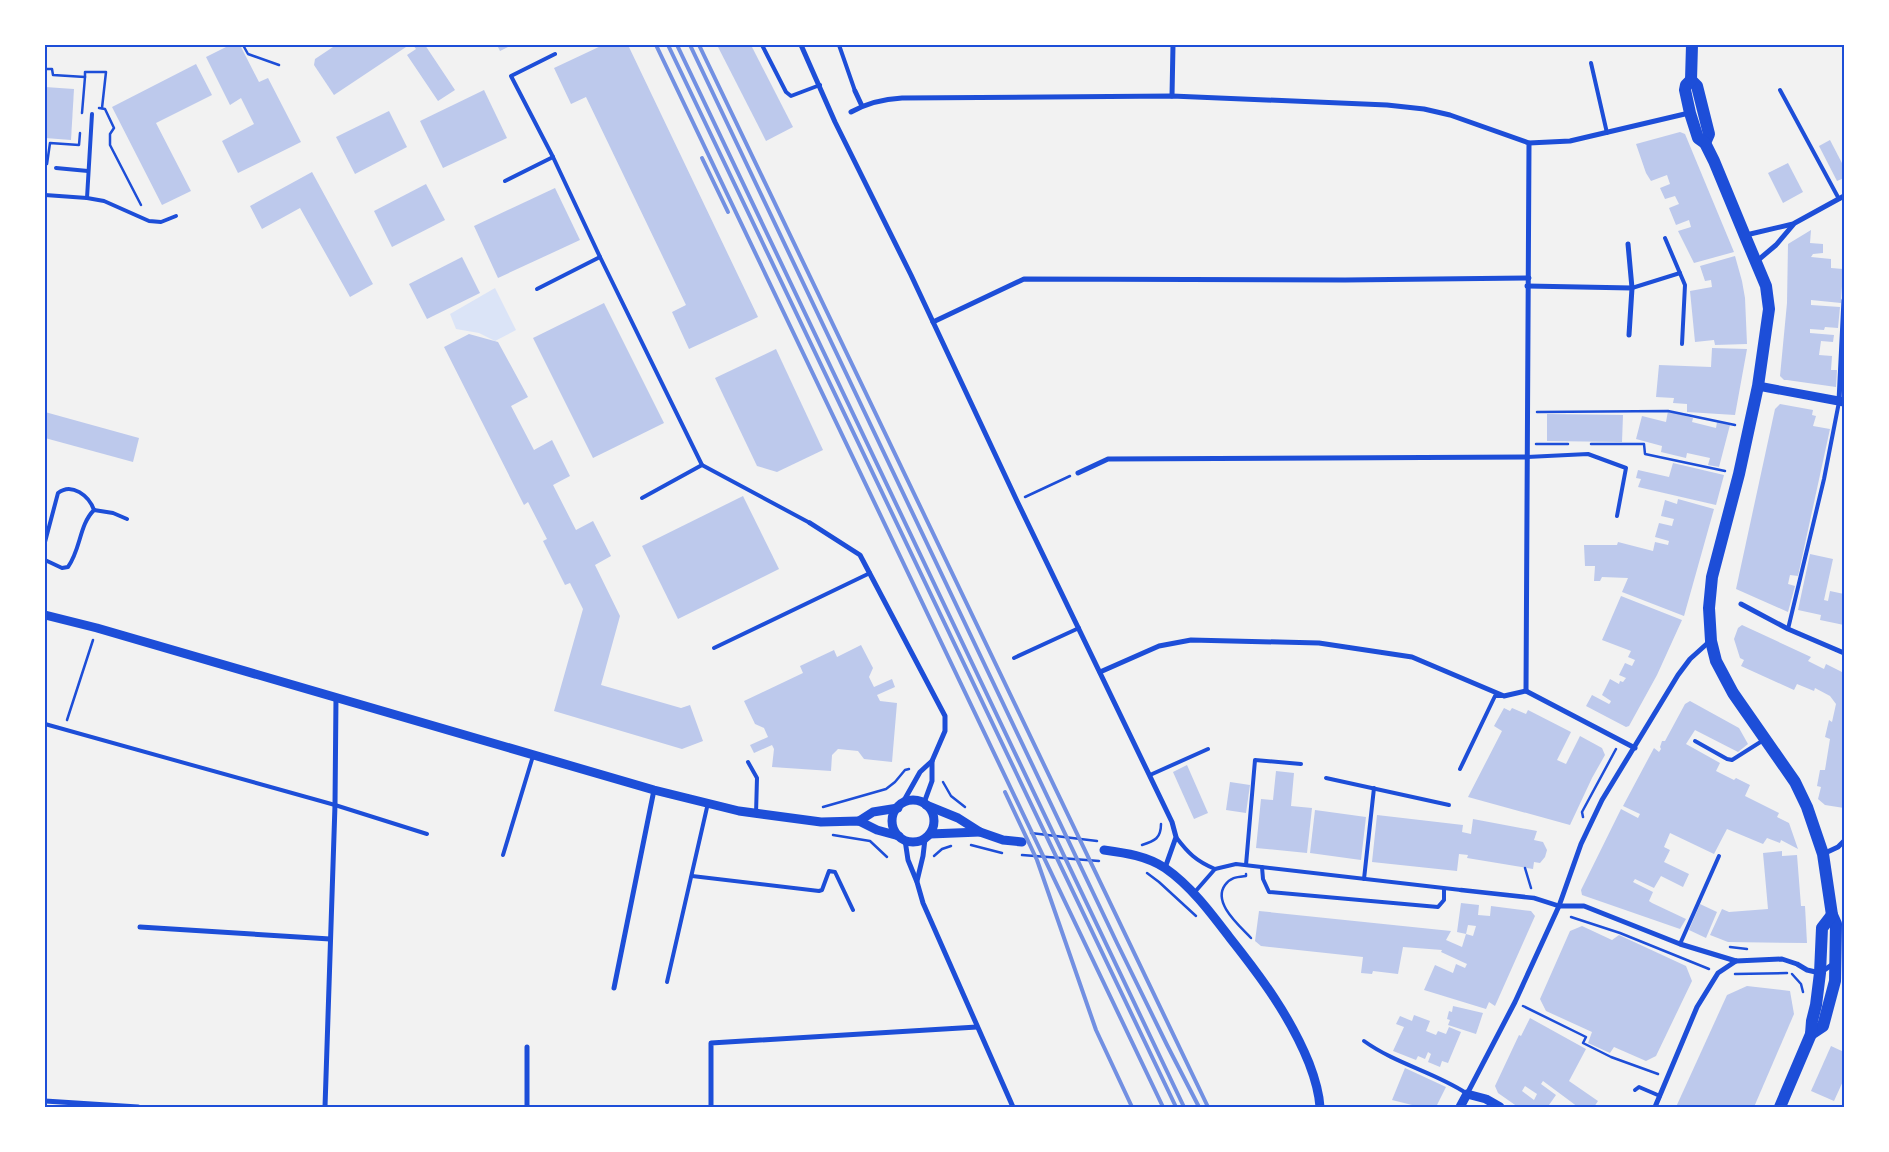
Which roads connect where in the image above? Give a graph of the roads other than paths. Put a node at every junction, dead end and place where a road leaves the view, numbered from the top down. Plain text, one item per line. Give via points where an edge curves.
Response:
1 (762, 45) edge
2 (801, 45) edge
3 (838, 45) edge
4 (1173, 45) edge
5 (1692, 45) edge
6 (555, 54) dead end
7 (1592, 64) dead end
8 (1691, 80) junction
9 (820, 86) junction
10 (1780, 90) dead end
11 (855, 91) joint
12 (1172, 96) junction
13 (862, 106) junction
14 (851, 112) dead end
15 (1690, 113) junction
16 (92, 114) road end
17 (1607, 132) junction
18 (1528, 142) junction
19 (1706, 143) junction
20 (553, 156) junction
21 (56, 168) dead end
22 (88, 171) junction
23 (505, 181) dead end
24 (45, 195) edge
25 (86, 198) junction
26 (1842, 198) edge
27 (176, 216) dead end
28 (1793, 224) junction
29 (1745, 236) junction
30 (1665, 238) dead end
31 (1628, 244) dead end
32 (600, 257) junction
33 (1756, 262) junction
34 (1680, 273) junction
35 (1529, 278) junction
36 (1527, 286) junction
37 (1632, 288) junction
38 (537, 289) dead end
39 (1844, 300) edge
40 (933, 322) junction
41 (1629, 335) dead end
42 (1682, 344) dead end
43 (1758, 386) junction
44 (1842, 401) edge
45 (1528, 457) junction
46 (702, 464) junction
47 (1078, 473) road end
48 (642, 498) dead end
49 (94, 510) junction
50 (1617, 516) dead end
51 (127, 518) dead end
52 (810, 523) joint
53 (45, 542) edge
54 (45, 560) edge
55 (870, 573) junction
56 (1741, 604) dead end
57 (45, 615) edge
58 (1079, 628) junction
59 (1788, 629) junction
60 (1711, 640) junction
61 (714, 648) dead end
62 (1844, 653) edge
63 (1014, 658) dead end
64 (1100, 672) junction
65 (1526, 691) junction
66 (1504, 696) junction
67 (336, 697) junction
68 (45, 724) edge
69 (1765, 739) junction
70 (1695, 740) dead end
71 (1635, 748) junction
72 (1208, 749) dead end
73 (533, 755) junction
74 (932, 761) junction
75 (748, 762) dead end
76 (1301, 764) dead end
77 (1460, 769) dead end
78 (1150, 775) junction
79 (1326, 778) dead end
80 (1374, 788) junction
81 (654, 790) junction
82 (708, 803) junction
83 (925, 804) junction
84 (335, 805) junction
85 (1449, 805) dead end
86 (900, 806) junction
87 (756, 814) junction
88 (858, 821) junction
89 (980, 832) junction
90 (427, 834) dead end
91 (927, 836) junction
92 (1176, 837) junction
93 (902, 838) junction
94 (1022, 842) dead end
95 (1844, 842) edge
96 (1102, 845) road end
97 (503, 854) dead end
98 (1823, 854) junction
99 (1719, 856) dead end
100 (1246, 865) junction
101 (1262, 867) junction
102 (1165, 868) junction
103 (1215, 869) junction
104 (692, 876) junction
105 (1364, 879) junction
106 (917, 882) junction
107 (1444, 889) junction
108 (1461, 890) joint
109 (1193, 894) junction
110 (1559, 906) junction
111 (853, 910) dead end
112 (1832, 915) junction
113 (140, 926) dead end
114 (1840, 934) edge
115 (330, 939) junction
116 (1680, 944) junction
117 (1736, 961) junction
118 (1835, 962) junction
119 (1820, 973) junction
120 (667, 982) dead end
121 (614, 988) dead end
122 (977, 1027) junction
123 (1811, 1034) junction
124 (1364, 1041) dead end
125 (527, 1048) dead end
126 (1635, 1090) dead end
127 (1467, 1094) junction
128 (1660, 1096) junction
129 (45, 1101) edge
130 (128, 1107) edge
131 (138, 1107) edge
132 (325, 1107) edge
133 (527, 1107) edge
134 (712, 1107) edge
135 (1014, 1107) edge
136 (1320, 1107) edge
137 (1460, 1107) edge
138 (1500, 1107) edge
139 (1655, 1107) edge
140 (1780, 1107) edge

1 - 9 lane via 791,96
2 - 9 street
3 - 11 lane
4 - 12 street
5 - 8 main road
6 - 20 lane via 511,76
7 - 17 lane
8 - 15 main road via 1685,87
8 - 19 main road via 1697,86 1709,134
9 - 40 street
10 - 26 lane
11 - 13 street
12 - 13 street via 902,98
12 - 18 street via 1424,109
13 - 14 street
15 - 17 street
15 - 19 main road via 1698,138
16 - 22 lane
17 - 18 street via 1570,141
18 - 35 street
19 - 29 main road
20 - 23 lane
20 - 32 lane
21 - 22 lane
22 - 25 lane
24 - 25 lane
25 - 27 lane via 104,201 149,221 161,222
26 - 28 street
28 - 29 street
28 - 33 street
29 - 33 main road
30 - 34 lane
31 - 37 street
32 - 38 lane
32 - 46 lane
33 - 43 main road via 1766,286 1769,309
34 - 37 lane
34 - 42 lane via 1685,285
35 - 36 street
35 - 40 street via 1024,279
36 - 37 street
36 - 45 street
37 - 41 street
39 - 44 street
40 - 58 street
43 - 44 street
43 - 60 main road via 1712,577 1709,608
44 - 59 lane
45 - 47 street via 1108,459
45 - 50 lane via 1588,454 1626,468
45 - 65 street
46 - 48 lane
46 - 52 lane
49 - 51 lane
49 - 53 lane via 84,495 70,488 63,489 58,493
49 - 54 lane via 87,517 75,557 68,566 62,568
52 - 55 street via 860,555
55 - 61 lane
55 - 74 street via 945,716 944,731
56 - 59 street
57 - 67 street
58 - 63 lane
58 - 64 street
59 - 62 street
60 - 69 main road via 1727,684
60 - 71 street via 1682,670
64 - 66 street via 1159,646 1191,640 1319,643 1412,657
64 - 78 street
65 - 66 street
65 - 71 street
66 - 77 lane via 1495,696
67 - 73 street
67 - 84 street
68 - 84 lane
69 - 70 lane via 1732,760
69 - 98 main road via 1795,782
71 - 110 street via 1598,809
72 - 78 lane
73 - 81 street
73 - 97 lane
74 - 83 street via 932,781
74 - 86 street via 920,772
75 - 87 lane via 757,778
76 - 100 lane via 1256,760
78 - 92 street
79 - 80 lane
80 - 85 lane
80 - 105 lane
81 - 82 street
81 - 121 street
82 - 87 street
82 - 104 lane
83 - 86 street via 913,800
83 - 89 street
83 - 91 street via 934,815 933,828
84 - 90 lane
84 - 115 street
86 - 88 street via 872,812
86 - 93 street via 893,820 895,831
87 - 88 street via 821,822
88 - 93 street
89 - 91 street
89 - 94 street
91 - 93 street via 911,842
91 - 106 street
92 - 102 street
92 - 103 lane via 1188,854
93 - 106 street
95 - 98 street
96 - 102 street via 1148,859
98 - 112 main road
99 - 116 lane
100 - 101 lane
100 - 103 lane via 1230,864
101 - 105 lane
101 - 107 lane via 1268,892 1438,907 1444,900
102 - 109 street
103 - 109 lane
104 - 111 lane via 819,891 832,871
104 - 120 lane
105 - 107 lane
106 - 122 street via 922,903
107 - 108 lane
108 - 110 street via 1534,898
109 - 136 street via 1271,990 1289,1019 1302,1044
110 - 116 street via 1584,906
110 - 127 street via 1497,1040
112 - 114 main road
112 - 119 main road via 1822,928
113 - 115 street
114 - 118 main road
115 - 132 street
116 - 117 street
117 - 119 street via 1782,960
117 - 128 street via 1718,973 1697,1007
118 - 119 street
118 - 123 main road via 1838,979 1823,1026
119 - 123 main road
122 - 134 street via 711,1043
122 - 135 street
123 - 140 main road
124 - 127 lane via 1382,1054 1452,1084
125 - 133 street
126 - 128 lane via 1639,1087
127 - 137 street
127 - 138 street
128 - 139 street
129 - 130 street
130 - 131 street

